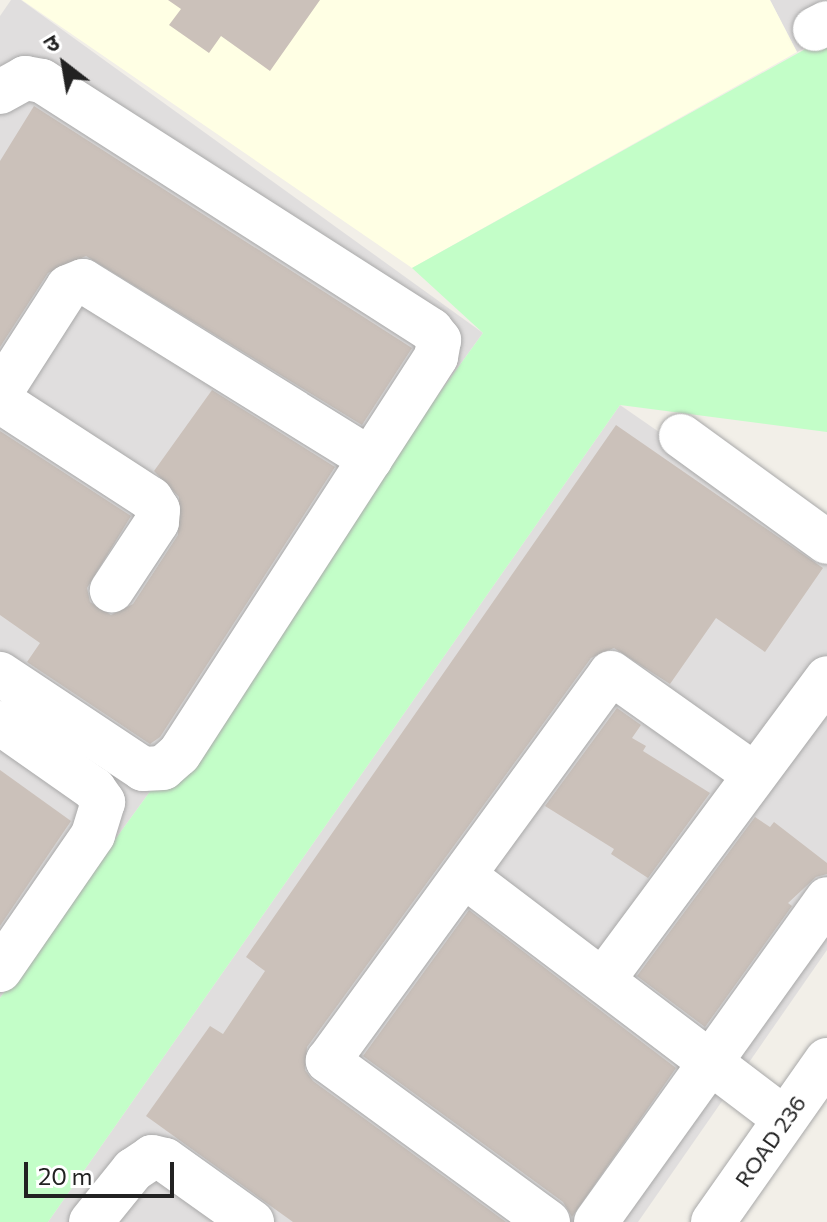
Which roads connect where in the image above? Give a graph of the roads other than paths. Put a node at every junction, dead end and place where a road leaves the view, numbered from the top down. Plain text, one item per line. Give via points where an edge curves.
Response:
1 (0, 92) edge
2 (0, 393) edge
3 (0, 401) edge
4 (681, 436) dead end
5 (370, 459) junction
6 (827, 542) edge
7 (112, 590) dead end
8 (0, 674) edge
9 (827, 678) edge
10 (0, 723) edge
11 (755, 775) junction
12 (466, 877) junction
13 (827, 899) edge
14 (0, 970) edge
15 (603, 980) junction
16 (827, 1060) edge
17 (711, 1062) junction
18 (785, 1119) junction
19 (91, 1222) edge
20 (252, 1222) edge
21 (548, 1222) edge
22 (596, 1222) edge
23 (713, 1222) edge

1 - 5 street via 25,78 42,81 431,330 439,340 436,357
2 - 5 street via 68,287 83,281
3 - 7 street via 151,499 158,510 157,522
4 - 6 street
5 - 8 street via 179,754 163,768 143,769
9 - 11 street
10 - 14 street via 94,789 103,802 93,835
11 - 12 street via 611,673
11 - 15 street
12 - 15 street
12 - 21 street via 328,1061
13 - 17 street
15 - 17 street
16 - 18 street, ROAD 236
17 - 18 street
17 - 22 street
18 - 23 street, ROAD 236
19 - 20 street via 133,1170 152,1157 165,1160

